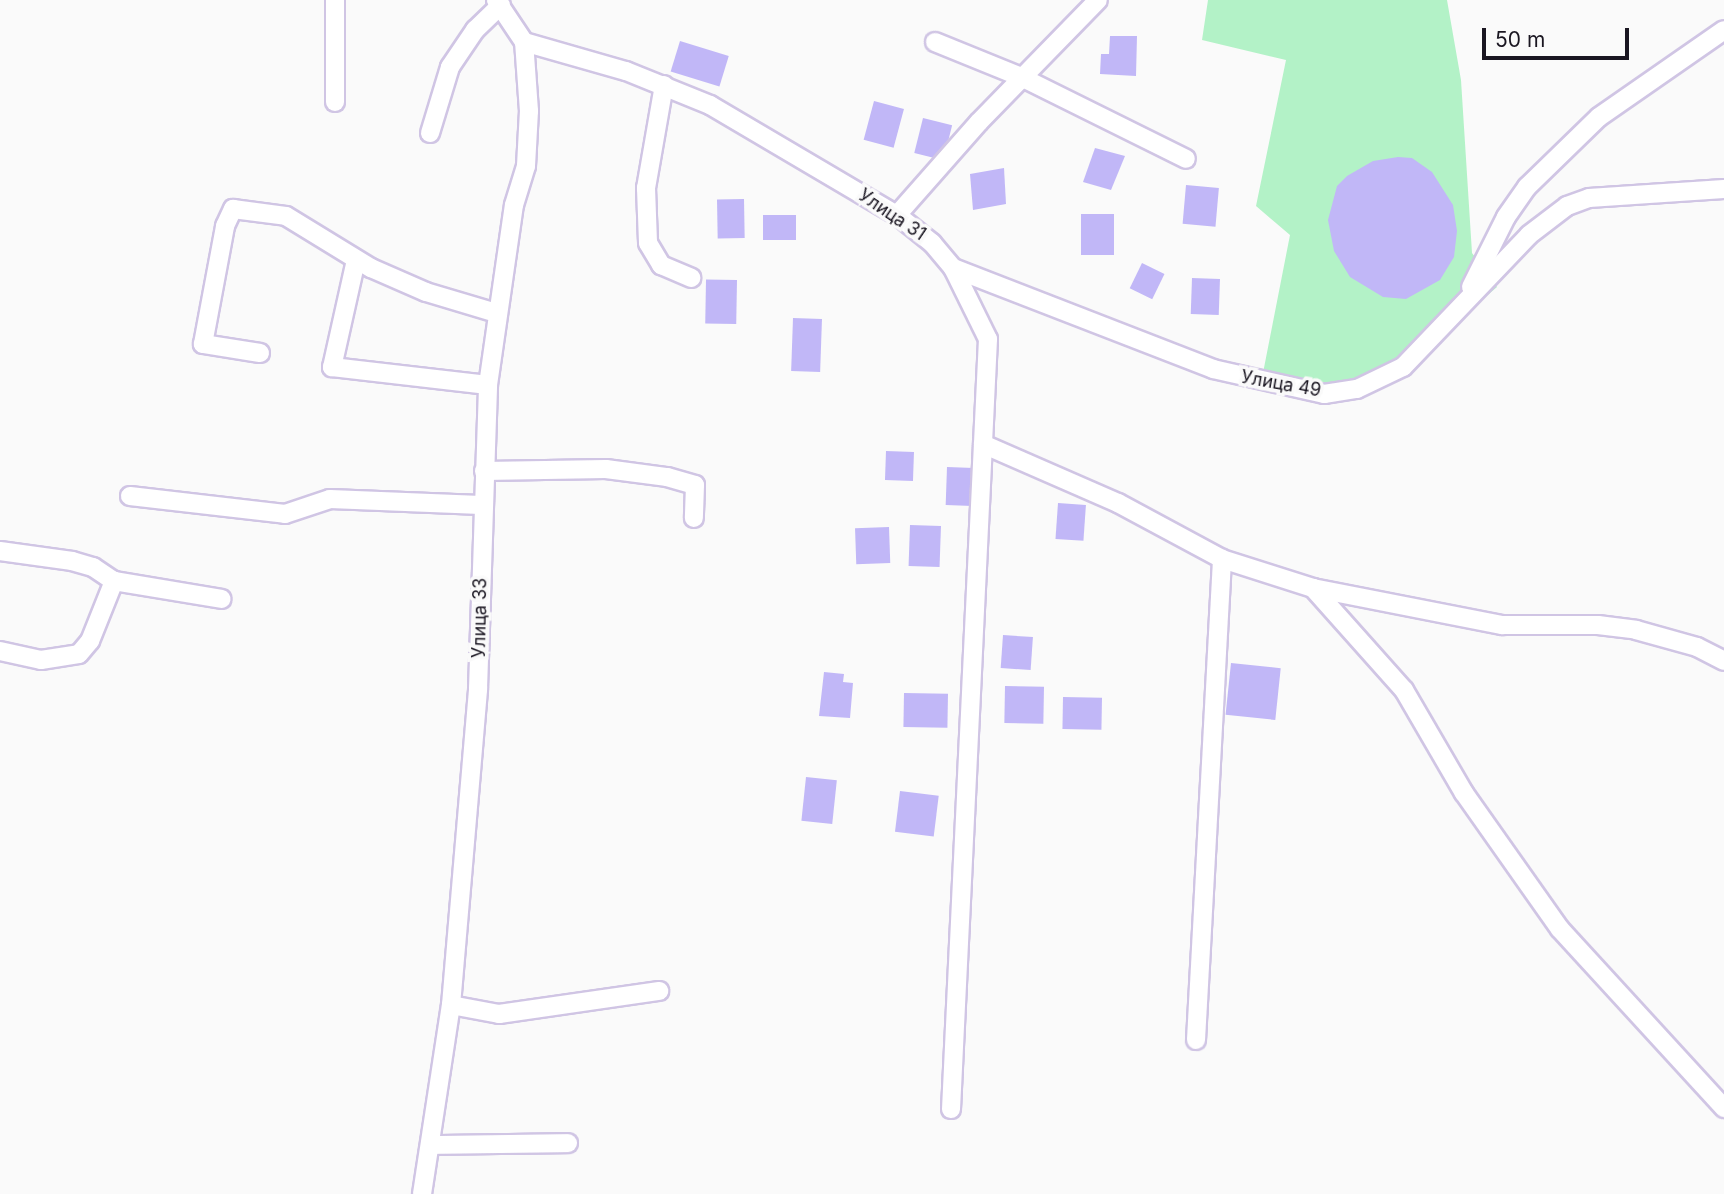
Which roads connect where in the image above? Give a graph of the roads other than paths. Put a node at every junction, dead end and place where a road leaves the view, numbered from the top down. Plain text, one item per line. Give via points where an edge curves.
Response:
1 (335, 0) edge
2 (1098, 0) edge
3 (498, 3) edge
4 (1724, 30) edge
5 (524, 42) junction
6 (935, 42) dead end
7 (1021, 77) junction
8 (664, 85) junction
9 (335, 102) dead end
10 (430, 133) dead end
11 (1186, 159) dead end
12 (1724, 189) edge
13 (897, 215) junction
14 (356, 260) junction
15 (953, 268) junction
16 (691, 278) dead end
17 (1465, 300) junction
18 (496, 313) junction
19 (260, 353) dead end
20 (488, 385) junction
21 (983, 444) junction
22 (484, 471) junction
23 (131, 496) dead end
24 (481, 505) junction
25 (694, 518) dead end
26 (0, 551) edge
27 (1222, 559) junction
28 (114, 581) junction
29 (1313, 588) junction
30 (221, 599) dead end
31 (0, 651) edge
32 (1724, 661) edge
33 (659, 991) dead end
34 (452, 1005) junction
35 (1196, 1040) dead end
36 (1724, 1108) edge
37 (951, 1110) dead end
38 (568, 1143) dead end
39 (432, 1145) junction
40 (422, 1194) edge

1 - 9 street
2 - 7 street
3 - 5 street
3 - 10 street via 450,67
4 - 17 street via 1608,109 1527,187 1506,217
5 - 8 street, Улица 31
5 - 18 street, Улица 33 via 529,111 526,166 514,205
6 - 7 street
7 - 11 street
7 - 13 street
8 - 13 street, Улица 31 via 710,105
8 - 16 street via 646,188 648,243 661,265
12 - 17 street, Улица 49 via 1589,198 1567,206 1529,236
13 - 15 street, Улица 31 via 932,243
14 - 18 street via 426,292
14 - 19 street via 286,216 233,209 225,226 203,344
14 - 20 street via 332,367
15 - 17 street, Улица 49 via 1213,369 1324,394 1357,388 1403,367
15 - 21 street, Улица 31 via 988,339
18 - 20 street, Улица 33
20 - 22 street, Улица 33
21 - 27 street via 1118,503
21 - 37 street, Улица 31
22 - 24 street, Улица 33
22 - 25 street via 606,469 667,477 695,485
23 - 24 street via 285,514 330,499
24 - 34 street, Улица 33 via 482,629
26 - 28 street via 72,561 93,567
27 - 29 street
27 - 35 street
28 - 30 street
28 - 31 street via 90,641 79,654 41,660
29 - 32 street via 1502,625 1598,625 1636,630 1697,647
29 - 36 street via 1404,690 1464,793 1560,929
33 - 34 street via 499,1014
34 - 39 street, Улица 33
38 - 39 street
39 - 40 street, Улица 33

